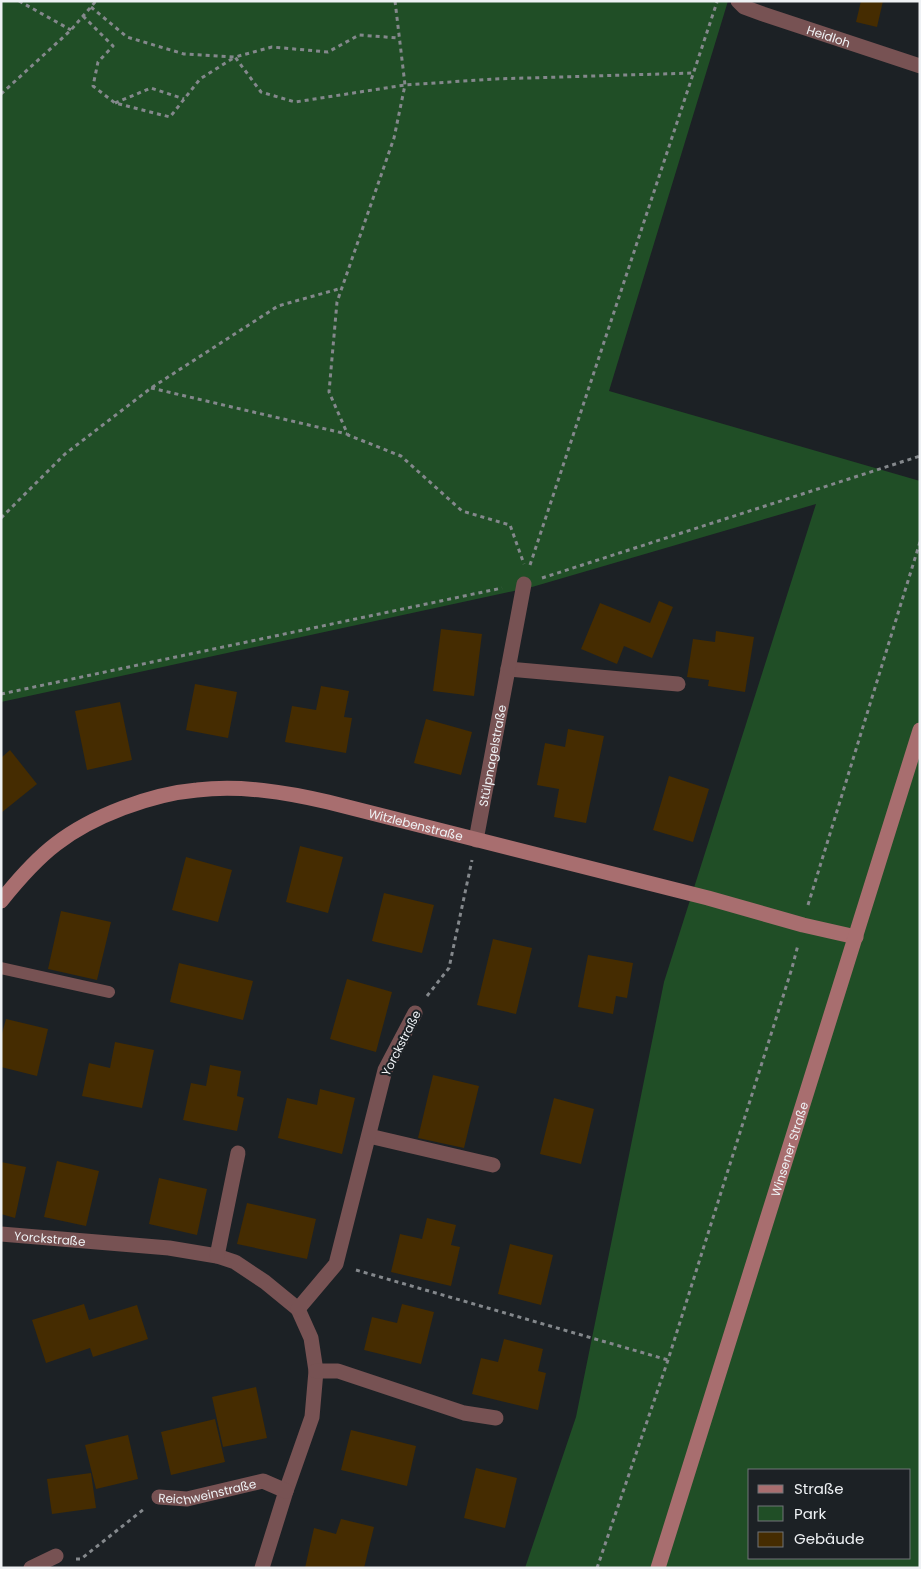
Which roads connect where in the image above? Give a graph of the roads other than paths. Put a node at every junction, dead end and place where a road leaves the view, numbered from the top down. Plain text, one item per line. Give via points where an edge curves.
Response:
1 (738, 1) edge
2 (920, 66) edge
3 (526, 579) road end
4 (508, 669) junction
5 (678, 684) dead end
6 (920, 730) edge
7 (476, 840) junction
8 (1, 901) edge
9 (856, 937) junction
10 (1, 968) edge
11 (110, 992) dead end
12 (415, 1013) road end
13 (369, 1136) junction
14 (238, 1153) dead end
15 (494, 1165) dead end
16 (1, 1234) edge
17 (217, 1256) junction
18 (298, 1309) junction
19 (316, 1371) junction
20 (496, 1418) dead end
21 (286, 1490) junction
22 (158, 1497) road end
23 (56, 1556) road end
24 (31, 1568) edge
25 (262, 1568) edge
26 (658, 1568) edge

1 - 2 street, Heidloh via 763,14
3 - 4 street, Stülpnagelstraße
4 - 5 street
4 - 7 street, Stülpnagelstraße
6 - 9 street, Winsener Straße
7 - 8 street, Witzlebenstraße via 284,792 197,790 159,797 89,824 57,843
7 - 9 street, Witzlebenstraße
9 - 26 street, Winsener Straße
10 - 11 lane
12 - 13 street, Yorckstraße via 385,1070
13 - 15 street
13 - 18 street, Yorckstraße via 336,1264
14 - 17 street
16 - 17 street, Yorckstraße via 159,1247
17 - 18 street, Yorckstraße via 234,1262 265,1282
18 - 19 street, Yorckstraße via 311,1338
19 - 20 street via 338,1371 464,1413
19 - 21 street, Yorckstraße via 312,1417
21 - 22 street, Reichweinstraße via 263,1481 187,1499
21 - 25 street, Yorckstraße
23 - 24 street

